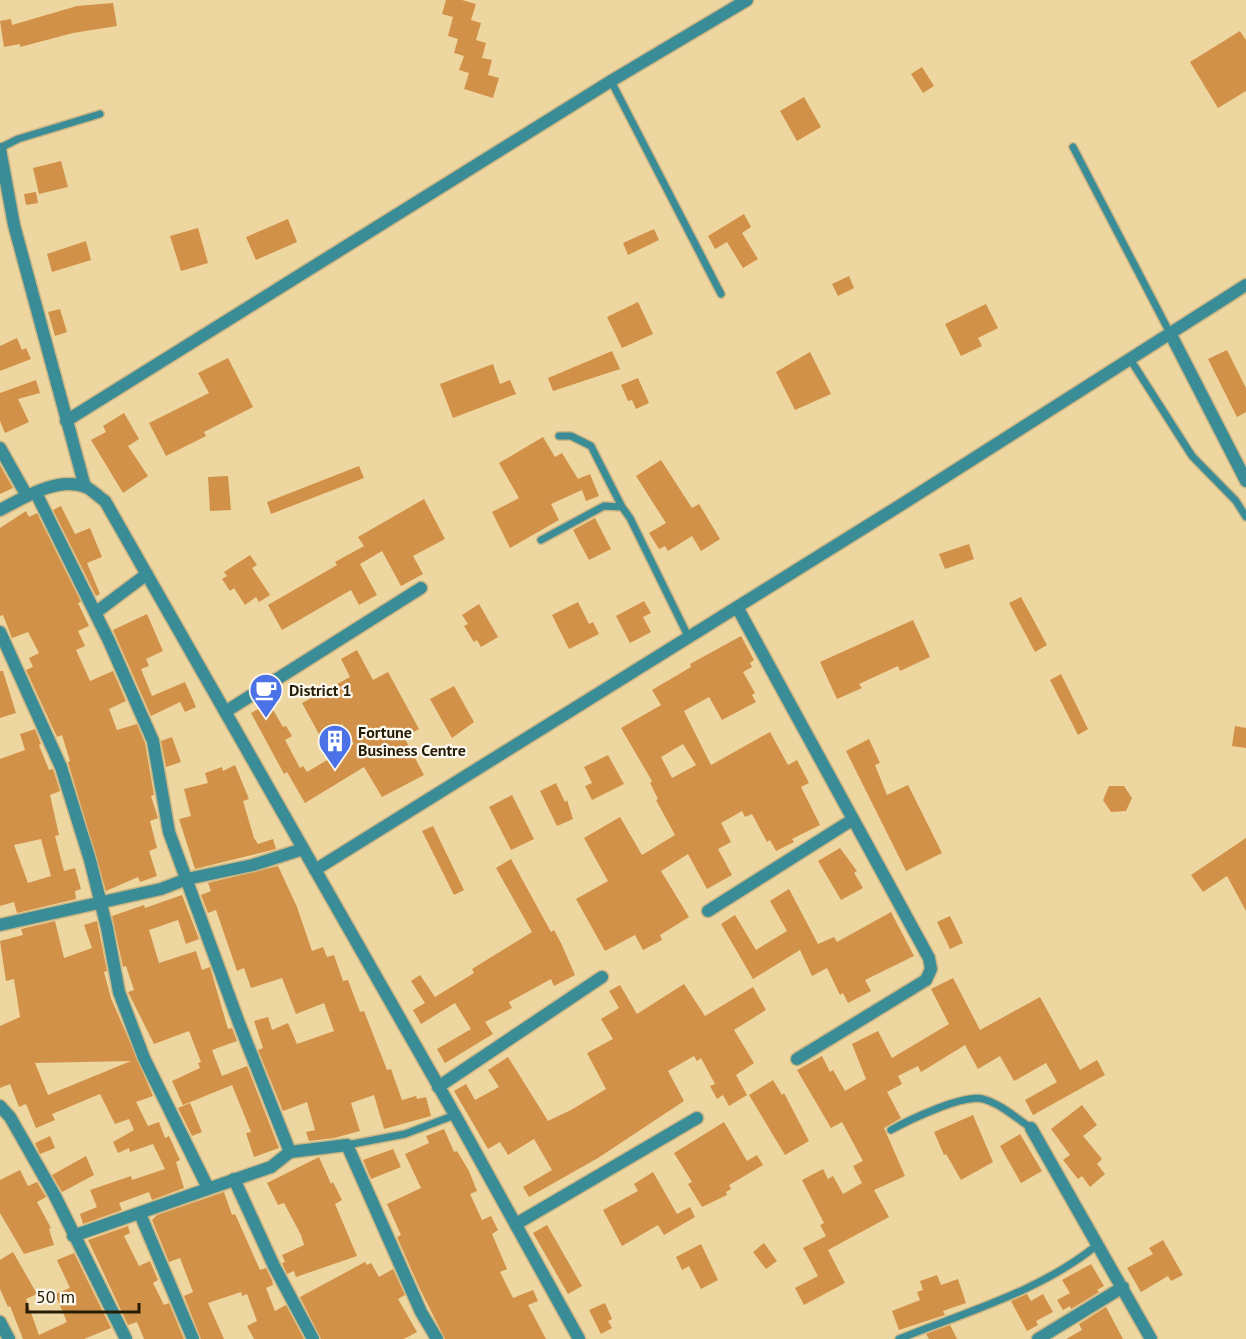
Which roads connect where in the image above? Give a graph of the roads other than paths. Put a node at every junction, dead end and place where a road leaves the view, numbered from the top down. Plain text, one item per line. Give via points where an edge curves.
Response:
1 (747, 0) edge
2 (611, 81) junction
3 (99, 114) dead end
4 (1073, 147) dead end
5 (0, 149) edge
6 (1246, 285) edge
7 (721, 294) dead end
8 (1171, 335) junction
9 (1130, 359) junction
10 (66, 421) junction
11 (559, 436) dead end
12 (0, 448) edge
13 (1246, 481) edge
14 (85, 487) junction
15 (31, 495) junction
16 (622, 507) junction
17 (0, 510) edge
18 (1246, 517) edge
19 (541, 540) dead end
20 (147, 574) junction
21 (421, 588) dead end
22 (737, 607) junction
23 (95, 613) junction
24 (0, 632) edge
25 (688, 636) junction
26 (225, 712) junction
27 (852, 820) junction
28 (303, 849) junction
29 (315, 870) junction
30 (187, 879) junction
31 (100, 902) junction
32 (708, 911) dead end
33 (0, 925) edge
34 (602, 977) dead end
35 (797, 1059) dead end
36 (438, 1086) junction
37 (0, 1106) edge
38 (455, 1115) junction
39 (697, 1118) dead end
40 (1031, 1128) joint
41 (891, 1130) dead end
42 (347, 1146) junction
43 (290, 1152) junction
44 (234, 1179) junction
45 (208, 1188) junction
46 (140, 1214) junction
47 (516, 1224) junction
48 (73, 1236) junction
49 (1097, 1245) junction
50 (1123, 1287) junction
51 (0, 1322) edge
52 (9, 1339) edge
53 (126, 1339) edge
54 (193, 1339) edge
55 (313, 1339) edge
56 (437, 1339) edge
57 (579, 1339) edge
58 (899, 1339) edge
59 (1038, 1339) edge
60 (1151, 1339) edge

1 - 2 street
2 - 7 lane
2 - 10 street
3 - 5 lane via 18,139
4 - 8 lane
5 - 10 street via 14,225
6 - 8 street
8 - 9 street
8 - 13 street
9 - 18 lane via 1192,456 1236,501
9 - 22 street
10 - 14 street
11 - 16 lane via 571,436 591,446
12 - 15 street
14 - 15 street via 58,484
14 - 20 street via 105,501
15 - 17 street
15 - 23 street
16 - 19 lane via 604,506
16 - 25 lane
20 - 23 street
20 - 26 street
21 - 26 street
22 - 25 street
22 - 27 street
23 - 30 street via 153,741 169,832
24 - 31 street via 61,767
25 - 29 street
26 - 28 street
27 - 32 street
27 - 35 street via 929,958 931,969 915,989
28 - 29 street
28 - 30 street
29 - 36 street
30 - 31 street via 161,889
30 - 43 street
31 - 33 street
31 - 45 street via 119,992 144,1058
34 - 36 street
36 - 38 street
37 - 48 street via 55,1196
38 - 42 lane via 405,1134
38 - 47 street
39 - 47 street
40 - 41 lane via 981,1098 934,1108
40 - 49 street
42 - 43 street
42 - 56 street via 421,1312
43 - 44 street via 271,1167
44 - 45 street
44 - 55 street
45 - 46 street
46 - 48 street
46 - 54 street
47 - 57 street
48 - 53 street
49 - 50 street
49 - 58 lane via 1050,1276
50 - 59 street
50 - 60 street
51 - 52 street

